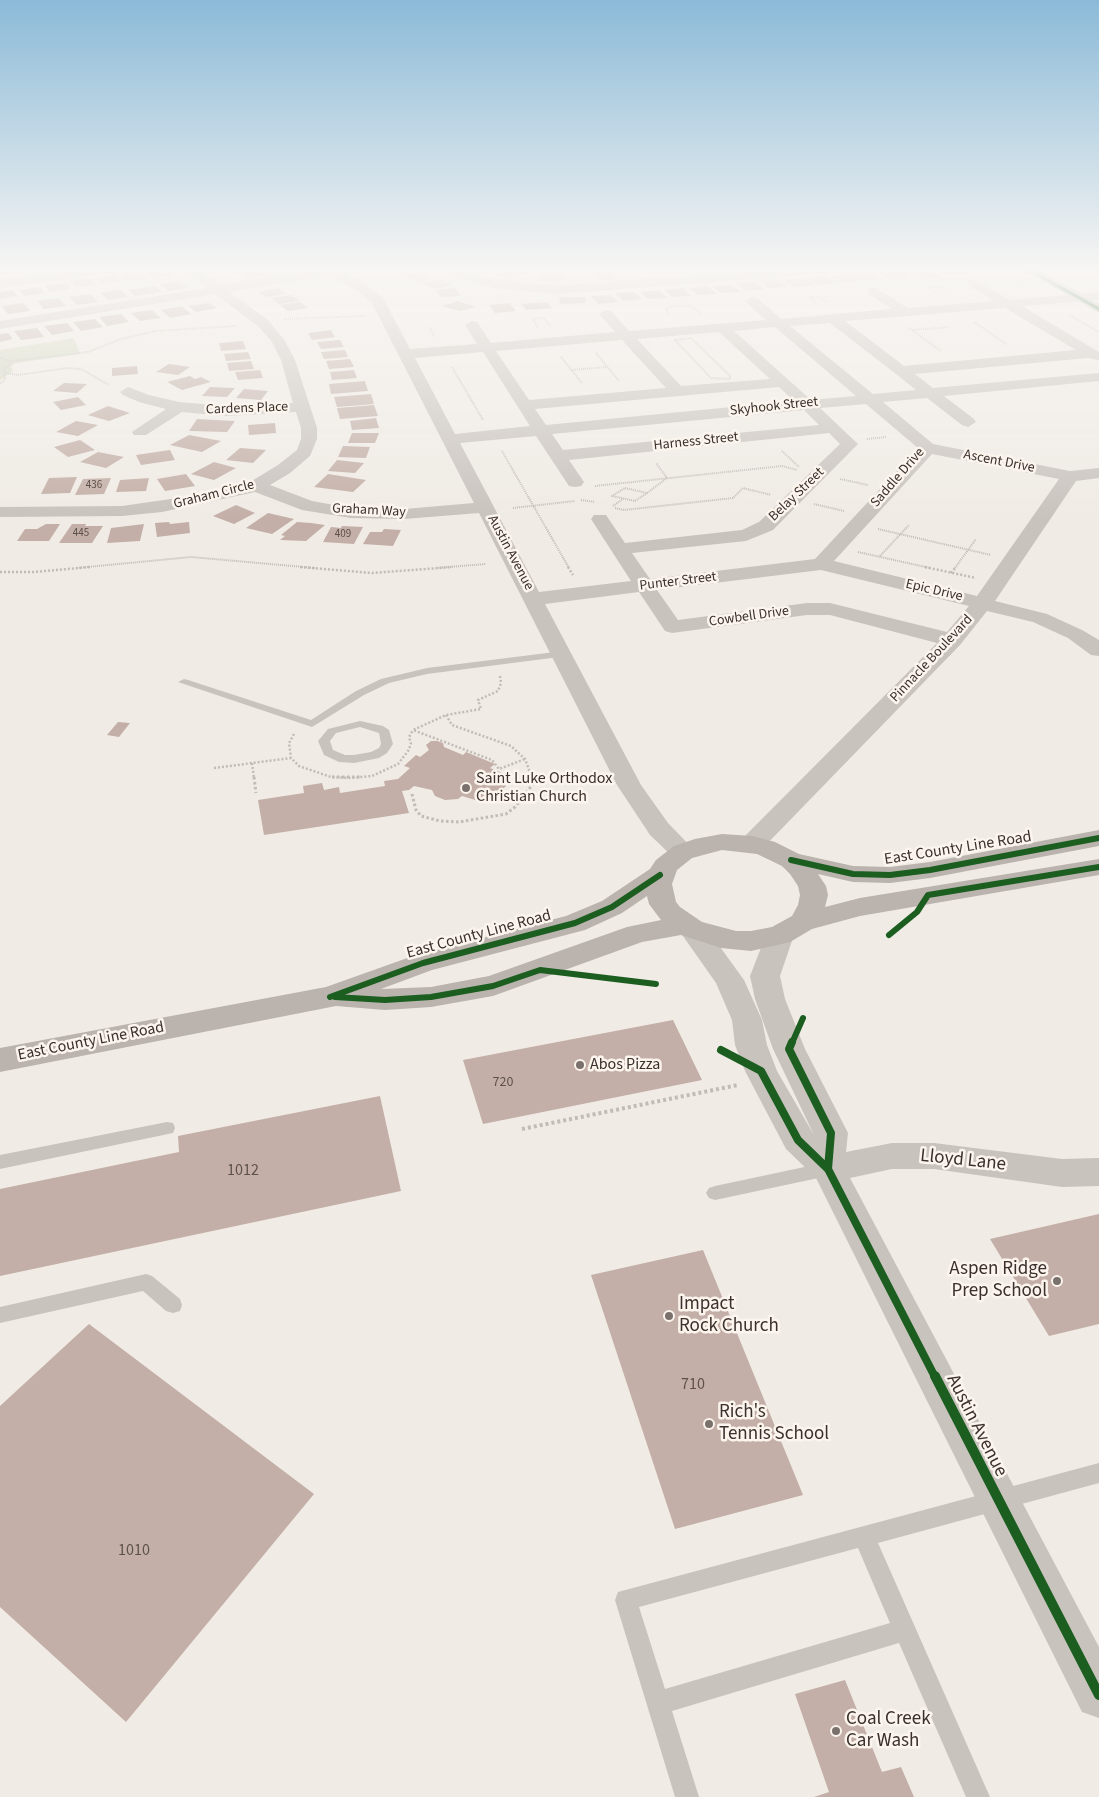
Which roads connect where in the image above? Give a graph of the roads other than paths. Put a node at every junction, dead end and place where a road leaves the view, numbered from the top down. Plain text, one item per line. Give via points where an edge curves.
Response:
1 (284, 352) edge
2 (432, 352) edge
3 (490, 352) edge
4 (641, 352) edge
5 (750, 352) edge
6 (813, 352) edge
7 (876, 352) edge
8 (408, 354) joint
9 (1095, 355) edge
10 (901, 371) junction
11 (1099, 377) edge
12 (783, 382) junction
13 (128, 392) dead end
14 (678, 392) junction
15 (929, 392) junction
16 (868, 398) junction
17 (808, 404) junction
18 (525, 406) junction
19 (179, 407) junction
20 (302, 407) junction
21 (968, 422) dead end
22 (833, 428) junction
23 (541, 430) junction
24 (140, 432) dead end
25 (450, 439) junction
26 (928, 448) junction
27 (558, 456) junction
28 (1099, 473) edge
29 (1070, 476) junction
30 (582, 484) road end
31 (256, 486) junction
32 (485, 507) junction
33 (0, 512) edge
34 (602, 512) road end
35 (620, 549) junction
36 (821, 564) junction
37 (644, 586) junction
38 (534, 599) junction
39 (983, 602) junction
40 (952, 640) junction
41 (1099, 650) edge
42 (563, 654) junction
43 (184, 682) dead end
44 (312, 724) junction
45 (332, 731) junction
46 (1099, 838) edge
47 (752, 844) junction
48 (683, 852) junction
49 (791, 860) junction
50 (1099, 867) edge
51 (660, 875) junction
52 (688, 927) junction
53 (791, 929) junction
54 (330, 997) junction
55 (0, 1060) edge
56 (167, 1128) dead end
57 (0, 1162) edge
58 (828, 1169) junction
59 (1099, 1172) edge
60 (715, 1193) dead end
61 (173, 1305) dead end
62 (0, 1315) edge
63 (1099, 1473) edge
64 (997, 1501) junction
65 (864, 1536) junction
66 (903, 1630) junction
67 (1099, 1695) edge
68 (658, 1703) junction
69 (686, 1797) edge
70 (978, 1797) edge

1 - 20 street, Graham Circle
2 - 8 street
3 - 18 street
4 - 14 street
5 - 12 street
6 - 16 street, Saddle Drive
7 - 10 street
8 - 25 street, Austin Avenue
9 - 10 street
10 - 15 street
11 - 15 street, Skyhook Street
12 - 14 street
12 - 17 street
13 - 19 street, Cardens Place
14 - 18 street
15 - 16 street, Skyhook Street
15 - 21 street
16 - 17 street, Skyhook Street
16 - 26 street, Saddle Drive
17 - 22 street
17 - 23 street, Skyhook Street
18 - 23 street
19 - 20 street, Cardens Place via 225,411
19 - 24 street
20 - 31 street, Graham Circle via 309,428 304,452
22 - 27 street, Harness Street
22 - 35 street, Belay Street via 850,444 766,526 746,534
23 - 25 street, Skyhook Street
23 - 27 street
25 - 32 street, Austin Avenue
26 - 29 street, Ascent Drive
26 - 36 street, Saddle Drive
27 - 30 street
28 - 29 street
29 - 39 street, Pinnacle Boulevard
31 - 32 street, Graham Way via 308,506 351,513 404,514
31 - 33 street, Graham Circle via 162,507 122,511
32 - 38 street, Austin Avenue
34 - 35 street, Cowbell Drive
35 - 37 street, Cowbell Drive
36 - 37 street, Punter Street
36 - 39 street, Epic Drive
37 - 38 street, Punter Street
37 - 40 street, Cowbell Drive via 672,627 807,609 830,609
38 - 42 street, Austin Avenue
39 - 40 street, Pinnacle Boulevard
39 - 41 street, Epic Drive via 1040,618 1075,634
40 - 47 street, Pinnacle Boulevard
42 - 44 lane via 427,671 385,681
42 - 48 street, Austin Avenue via 629,785 659,829
43 - 44 lane
44 - 45 lane
45 - 45 lane via 349,724 370,725 385,732 387,744 375,755 343,759 324,747 324,741
46 - 49 main road, East County Line Road via 890,875 853,874
47 - 48 main road via 715,843
47 - 49 main road
48 - 51 main road via 673,858
49 - 53 main road via 812,886 812,905
50 - 53 main road via 860,907
51 - 52 main road via 658,884 663,904
51 - 54 main road, East County Line Road via 612,907 575,924 423,963
52 - 53 main road via 736,941 752,941
52 - 54 main road, East County Line Road via 636,934 493,986 431,997 385,1000
52 - 58 street, Austin Avenue via 729,980 747,1020 751,1045 761,1072 798,1140
53 - 58 street via 764,976 789,1049 831,1133
54 - 55 main road, East County Line Road
56 - 57 lane
58 - 59 street, Lloyd Lane via 892,1156 934,1156 1062,1173
58 - 60 lane
58 - 64 street, Austin Avenue
61 - 62 lane via 146,1282
63 - 64 lane
64 - 65 lane
64 - 67 street, Austin Avenue
65 - 66 lane
65 - 68 lane via 626,1600
66 - 68 lane
66 - 70 lane
68 - 69 lane

